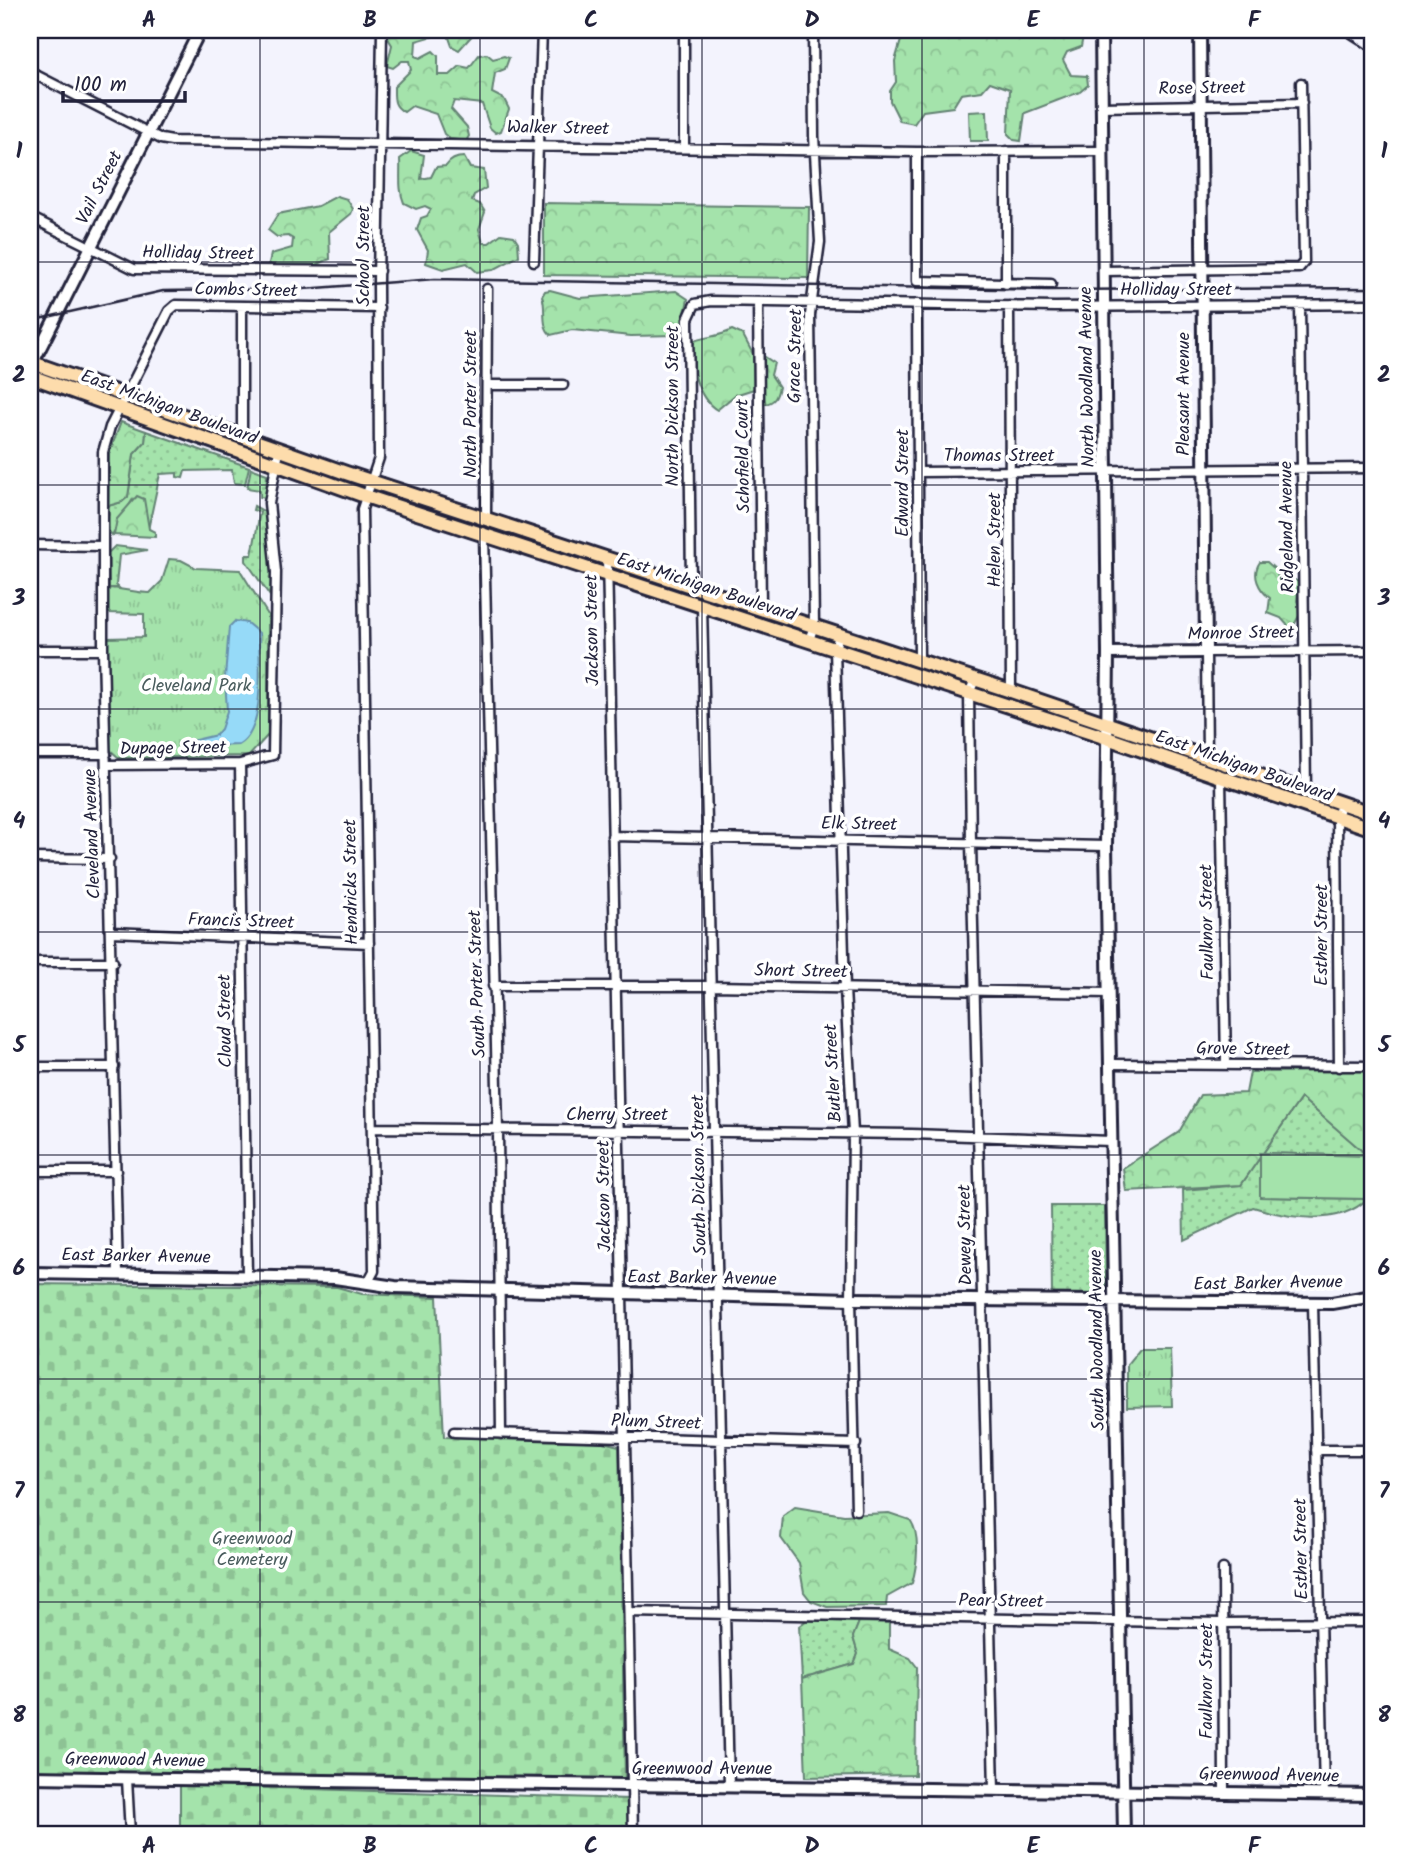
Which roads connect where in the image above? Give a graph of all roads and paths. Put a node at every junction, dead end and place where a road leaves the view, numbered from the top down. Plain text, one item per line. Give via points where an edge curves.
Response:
1 (200, 30) edge
2 (382, 30) edge
3 (542, 30) edge
4 (684, 30) edge
5 (814, 30) edge
6 (1101, 30) edge
7 (1200, 30) edge
8 (30, 72) edge
9 (1301, 83) dead end
10 (1302, 103) junction
11 (1200, 104) junction
12 (1102, 107) junction
13 (148, 132) junction
14 (380, 143) junction
15 (540, 145) junction
16 (684, 147) junction
17 (815, 149) junction
18 (1006, 151) junction
19 (1103, 151) junction
20 (917, 152) junction
21 (30, 217) edge
22 (90, 248) junction
23 (534, 261) dead end
24 (379, 271) junction
25 (1104, 271) junction
26 (1202, 271) junction
27 (1006, 284) junction
28 (1051, 284) dead end
29 (487, 289) dead end
30 (758, 302) junction
31 (812, 303) junction
32 (917, 304) junction
33 (1373, 304) edge
34 (1300, 305) junction
35 (1009, 306) junction
36 (1105, 306) junction
37 (1201, 306) junction
38 (242, 307) junction
39 (379, 308) junction
40 (30, 364) edge
41 (30, 376) edge
42 (487, 385) junction
43 (563, 385) dead end
44 (127, 397) junction
45 (120, 410) junction
46 (243, 438) junction
47 (279, 451) junction
48 (274, 464) junction
49 (1303, 468) junction
50 (1373, 468) edge
51 (1202, 470) junction
52 (1106, 471) junction
53 (919, 472) junction
54 (1011, 472) junction
55 (371, 482) junction
56 (365, 496) junction
57 (486, 519) junction
58 (484, 534) junction
59 (30, 545) edge
60 (103, 546) junction
61 (607, 558) junction
62 (608, 574) junction
63 (691, 586) junction
64 (702, 605) junction
65 (761, 609) junction
66 (814, 626) junction
67 (839, 635) junction
68 (809, 640) junction
69 (835, 649) junction
70 (30, 650) edge
71 (103, 650) junction
72 (1306, 651) junction
73 (1373, 651) edge
74 (1206, 652) junction
75 (1108, 653) junction
76 (919, 662) junction
77 (975, 680) junction
78 (1011, 691) junction
79 (969, 693) junction
80 (1107, 724) junction
81 (1107, 738) junction
82 (30, 754) edge
83 (106, 754) junction
84 (1207, 757) junction
85 (240, 764) junction
86 (106, 765) junction
87 (1222, 779) junction
88 (1306, 791) junction
89 (1341, 804) junction
90 (1373, 814) edge
91 (1337, 817) junction
92 (1373, 829) edge
93 (612, 836) junction
94 (706, 838) junction
95 (841, 841) junction
96 (971, 843) junction
97 (1106, 846) junction
98 (30, 858) edge
99 (110, 859) junction
100 (112, 932) junction
101 (240, 938) junction
102 (369, 943) junction
103 (30, 962) edge
104 (113, 962) junction
105 (492, 986) junction
106 (615, 986) junction
107 (711, 986) junction
108 (845, 989) junction
109 (976, 990) junction
110 (1109, 993) junction
111 (1111, 1064) junction
112 (1226, 1065) junction
113 (1373, 1066) edge
114 (30, 1067) edge
115 (114, 1067) junction
116 (1339, 1067) junction
117 (373, 1128) junction
118 (498, 1130) junction
119 (620, 1131) junction
120 (715, 1131) junction
121 (853, 1133) junction
122 (979, 1137) junction
123 (1111, 1141) junction
124 (30, 1171) edge
125 (116, 1171) junction
126 (30, 1273) edge
127 (118, 1275) junction
128 (247, 1277) junction
129 (368, 1282) junction
130 (501, 1289) junction
131 (622, 1295) junction
132 (719, 1296) junction
133 (1373, 1296) edge
134 (851, 1300) junction
135 (983, 1301) junction
136 (1115, 1303) junction
137 (1313, 1303) junction
138 (454, 1432) dead end
139 (501, 1434) junction
140 (624, 1438) junction
141 (721, 1441) junction
142 (856, 1444) junction
143 (1316, 1450) junction
144 (1373, 1450) edge
145 (856, 1510) dead end
146 (1223, 1569) dead end
147 (629, 1612) junction
148 (727, 1614) junction
149 (989, 1618) junction
150 (1119, 1621) junction
151 (1319, 1622) junction
152 (1373, 1622) edge
153 (1222, 1623) junction
154 (30, 1777) edge
155 (127, 1779) junction
156 (633, 1786) junction
157 (729, 1786) junction
158 (994, 1790) junction
159 (1123, 1791) junction
160 (1224, 1793) junction
161 (1324, 1794) junction
162 (1373, 1795) edge
163 (130, 1834) edge
164 (633, 1834) edge
165 (1124, 1834) edge

1 - 13 street, Vail Street
2 - 14 street, School Street
3 - 15 street
4 - 16 street
5 - 17 street, Grace Street
6 - 12 street, North Woodland Avenue
7 - 11 street, Pleasant Avenue
8 - 13 street, Walker Street
9 - 10 street
10 - 11 street, Rose Street
10 - 26 street via 1304,262 1292,270
11 - 12 street, Rose Street
11 - 26 street, Pleasant Avenue
12 - 19 street, North Woodland Avenue
13 - 14 street, Walker Street via 172,141
13 - 22 street, Vail Street
14 - 15 street, Walker Street
14 - 24 street, School Street
15 - 16 street, Walker Street
15 - 23 street
16 - 17 street, Walker Street
17 - 20 street, Walker Street
17 - 31 street, Grace Street via 820,242
18 - 19 street, Walker Street
18 - 20 street, Walker Street
18 - 27 street
19 - 25 street, North Woodland Avenue
20 - 27 street via 917,281
21 - 22 street, Holliday Street
22 - 24 street, Holliday Street via 134,269
22 - 40 street, Vail Street
24 - 39 street, School Street
25 - 26 street
25 - 36 street, North Woodland Avenue
26 - 37 street, Pleasant Avenue
27 - 28 street
29 - 42 street, North Porter Street
30 - 31 street, North Dickson Street
30 - 63 street, North Dickson Street via 702,302 690,310
30 - 65 street, Schofield Court
31 - 32 street, Holliday Street
31 - 66 street, Grace Street
32 - 35 street, Holliday Street
32 - 53 street, Edward Street
33 - 34 street, Holliday Street
34 - 37 street, Holliday Street
34 - 49 street, Ridgeland Avenue
35 - 36 street, Holliday Street
35 - 54 street, Helen Street
36 - 37 street, Holliday Street
36 - 52 street, North Woodland Avenue
37 - 51 street, Pleasant Avenue
38 - 39 street, Combs Street
38 - 44 street, Combs Street via 176,305
38 - 46 street
39 - 55 street, School Street via 379,458
40 - 44 main road, East Michigan Boulevard
41 - 45 main road, East Michigan Boulevard
42 - 43 street
42 - 57 street, North Porter Street
44 - 45 street, Cleveland Avenue
44 - 46 main road, East Michigan Boulevard
45 - 48 main road, East Michigan Boulevard
45 - 60 street, Cleveland Avenue via 103,452
46 - 47 main road, East Michigan Boulevard
47 - 48 street
47 - 55 main road, East Michigan Boulevard
48 - 56 main road, East Michigan Boulevard
48 - 85 street, Dupage Street via 269,503 276,572 273,755
49 - 50 street, Thomas Street
49 - 51 street, Thomas Street
49 - 72 street, Ridgeland Avenue
51 - 52 street, Thomas Street
51 - 74 street, Pleasant Avenue
52 - 54 street, Thomas Street
52 - 75 street, North Woodland Avenue
53 - 54 street, Thomas Street
53 - 76 street, Edward Street
54 - 78 street, Helen Street
55 - 56 street, Hendricks Street
55 - 57 main road, East Michigan Boulevard
56 - 58 main road, East Michigan Boulevard
56 - 102 street, Hendricks Street
57 - 61 main road, East Michigan Boulevard
58 - 62 main road, East Michigan Boulevard
58 - 105 street, South Porter Street
59 - 60 street
60 - 71 street, Cleveland Avenue
61 - 62 street, Jackson Street
61 - 63 main road, East Michigan Boulevard
62 - 64 main road, East Michigan Boulevard
62 - 93 street, Jackson Street
63 - 65 main road, East Michigan Boulevard
64 - 68 main road, East Michigan Boulevard
64 - 94 street, South Dickson Street
65 - 66 main road, East Michigan Boulevard
66 - 67 main road, East Michigan Boulevard
66 - 68 street, Grace Street
67 - 69 street, Butler Street
67 - 76 main road, East Michigan Boulevard
68 - 69 main road, East Michigan Boulevard
69 - 79 main road, East Michigan Boulevard
69 - 95 street, Butler Street
70 - 71 street
71 - 83 street, Cleveland Avenue
72 - 73 street, Monroe Street
72 - 74 street, Monroe Street
72 - 88 street, Ridgeland Avenue
74 - 75 street, Monroe Street
74 - 84 street, Pleasant Avenue
75 - 80 street, North Woodland Avenue
76 - 77 main road, East Michigan Boulevard
77 - 78 main road, East Michigan Boulevard
77 - 79 street, Dewey Street
78 - 80 main road, East Michigan Boulevard
79 - 81 main road, East Michigan Boulevard
79 - 96 street, Dewey Street
80 - 81 street, North Woodland Avenue
80 - 84 main road, East Michigan Boulevard
81 - 87 main road, East Michigan Boulevard
81 - 97 street, South Woodland Avenue
82 - 83 street, Dupage Street
83 - 86 street, Cleveland Avenue
84 - 88 main road, East Michigan Boulevard
85 - 86 street, Dupage Street
85 - 101 street, Cloud Street
86 - 99 street, Cleveland Avenue
87 - 91 main road, East Michigan Boulevard
87 - 112 street, Faulknor Street
88 - 89 main road, East Michigan Boulevard
89 - 90 main road, East Michigan Boulevard
89 - 91 street, Esther Street
91 - 92 main road, East Michigan Boulevard
91 - 116 street, Esther Street
93 - 94 street, Elk Street
93 - 106 street, Jackson Street
94 - 95 street, Elk Street
94 - 107 street, South Dickson Street
95 - 96 street, Elk Street
95 - 108 street, Butler Street
96 - 97 street, Elk Street
96 - 109 street, Dewey Street
97 - 110 street, South Woodland Avenue
98 - 99 street
99 - 100 street, Cleveland Avenue
100 - 101 street, Francis Street
100 - 104 street, Cleveland Avenue
101 - 102 street, Francis Street
101 - 128 street, Cloud Street
102 - 117 street, Hendricks Street
103 - 104 street
104 - 115 street, Cleveland Avenue
105 - 106 street, Short Street
105 - 118 street, South Porter Street
106 - 107 street, Short Street
106 - 119 street, Jackson Street
107 - 108 street, Short Street
107 - 120 street, South Dickson Street
108 - 109 street, Short Street
108 - 121 street, Butler Street
109 - 110 street, Short Street
109 - 122 street, Dewey Street
110 - 111 street, South Woodland Avenue
111 - 112 street, Grove Street
111 - 123 street, South Woodland Avenue
112 - 116 street, Grove Street
113 - 116 street, Grove Street
114 - 115 street
115 - 125 street, Cleveland Avenue
117 - 118 street, Cherry Street
117 - 129 street, Hendricks Street via 374,1272
118 - 119 street, Cherry Street
118 - 130 street, South Porter Street
119 - 120 street, Cherry Street
119 - 131 street, Jackson Street
120 - 121 street, Cherry Street
120 - 132 street, South Dickson Street
121 - 122 street, Cherry Street
121 - 134 street, Butler Street
122 - 123 street, Cherry Street
122 - 135 street, Dewey Street
123 - 136 street, South Woodland Avenue
124 - 125 street
125 - 127 street, Cleveland Avenue
126 - 127 street, East Barker Avenue
127 - 128 street, East Barker Avenue
128 - 129 street, East Barker Avenue
129 - 130 street, East Barker Avenue via 395,1287
130 - 131 street, East Barker Avenue
130 - 139 street, South Porter Street
131 - 132 street, East Barker Avenue
131 - 140 street, Jackson Street
132 - 134 street, East Barker Avenue
132 - 141 street, South Dickson Street
133 - 137 street, East Barker Avenue
134 - 135 street, East Barker Avenue
134 - 142 street, Butler Street
135 - 136 street, East Barker Avenue
135 - 149 street, Dewey Street
136 - 137 street, East Barker Avenue
136 - 150 street, South Woodland Avenue
137 - 143 street, Esther Street
138 - 139 street, Plum Street
139 - 140 street, Plum Street
140 - 141 street, Plum Street
140 - 147 street, Jackson Street
141 - 142 street, Plum Street
141 - 148 street, South Dickson Street
142 - 145 street, Butler Street
143 - 144 street
143 - 151 street, Esther Street
146 - 153 street, Faulknor Street
147 - 148 street, Pear Street
147 - 156 street, Jackson Street
148 - 149 street, Pear Street
148 - 157 street, South Dickson Street
149 - 150 street, Pear Street
149 - 158 street, Dewey Street
150 - 153 street, Pear Street
150 - 159 street, South Woodland Avenue
151 - 152 street, Pear Street
151 - 153 street, Pear Street
151 - 161 street, Esther Street
153 - 160 street, Faulknor Street
154 - 155 street, Greenwood Avenue
155 - 156 street, Greenwood Avenue
155 - 163 street
156 - 157 street, Greenwood Avenue
156 - 164 street, Jackson Street
157 - 158 street, Greenwood Avenue
158 - 159 street, Greenwood Avenue
159 - 160 street, Greenwood Avenue
159 - 165 street, South Woodland Avenue
160 - 161 street, Greenwood Avenue
161 - 162 street, Greenwood Avenue

